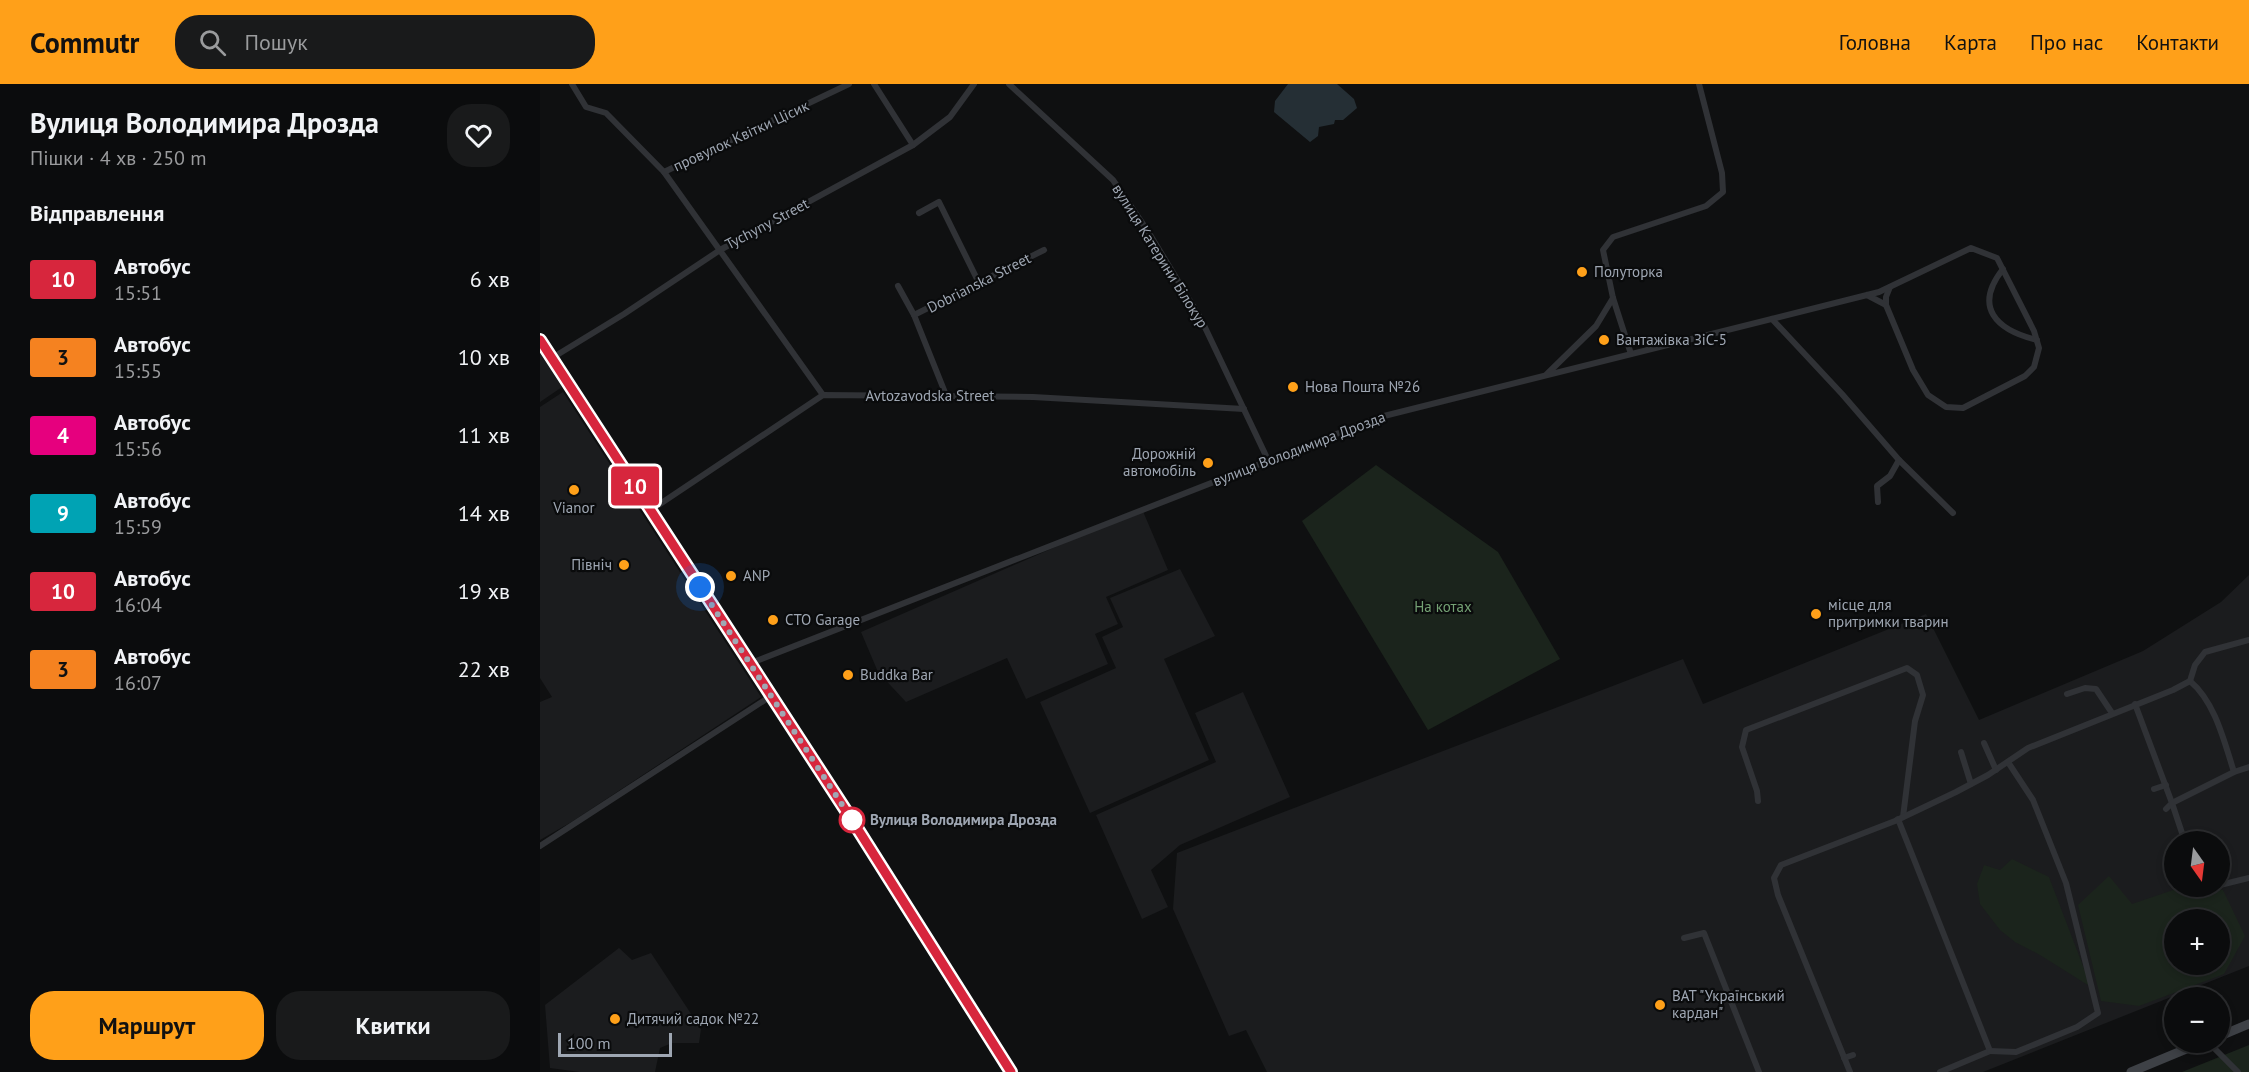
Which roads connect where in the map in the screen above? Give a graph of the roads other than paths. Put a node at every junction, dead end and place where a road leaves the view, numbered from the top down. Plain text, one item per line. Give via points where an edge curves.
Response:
1 (572, 84) edge
2 (849, 84) edge
3 (874, 84) edge
4 (974, 84) edge
5 (1009, 84) edge
6 (1699, 84) edge
7 (914, 146) junction
8 (664, 172) junction
9 (919, 213) dead end
10 (720, 250) junction
11 (1044, 250) dead end
12 (2003, 269) junction
13 (978, 283) junction
14 (898, 286) dead end
15 (1890, 287) junction
16 (1867, 295) junction
17 (1613, 298) junction
18 (1886, 305) junction
19 (914, 315) junction
20 (1772, 319) junction
21 (540, 340) edge
22 (2037, 340) junction
23 (1631, 354) junction
24 (552, 358) junction
25 (1545, 376) junction
26 (823, 395) junction
27 (946, 395) junction
28 (1244, 409) junction
29 (1268, 460) junction
30 (1899, 460) junction
31 (1878, 502) dead end
32 (651, 510) junction
33 (1953, 513) dead end
34 (2249, 640) edge
35 (751, 663) junction
36 (2190, 681) junction
37 (2067, 694) dead end
38 (771, 696) junction
39 (2135, 704) junction
40 (2112, 714) junction
41 (1984, 743) dead end
42 (1961, 752) dead end
43 (2152, 752) junction
44 (2145, 756) dead end
45 (2008, 762) junction
46 (2249, 767) edge
47 (1996, 770) junction
48 (2234, 772) junction
49 (1971, 784) junction
50 (2166, 785) junction
51 (2154, 789) dead end
52 (1758, 801) dead end
53 (2172, 803) junction
54 (2166, 809) dead end
55 (1900, 818) junction
56 (2181, 831) edge
57 (540, 846) edge
58 (2249, 878) edge
59 (2230, 883) edge
60 (1684, 938) dead end
61 (2249, 1024) edge
62 (2230, 1032) edge
63 (1990, 1052) junction
64 (2177, 1053) edge
65 (2219, 1053) edge
66 (1853, 1054) dead end
67 (1844, 1058) junction
68 (1011, 1072) edge
69 (1759, 1072) edge
70 (1850, 1072) edge
71 (1940, 1072) edge
72 (2131, 1072) edge
73 (2238, 1072) edge

1 - 8 street via 586,107 606,113
2 - 8 street, провулок Квітки Цісик
3 - 7 street
4 - 7 street, Tychyny Street via 950,117
5 - 28 street, вулиця Катерини Білокур via 1113,180 1201,319
6 - 17 street via 1722,173 1723,192 1706,206 1613,237 1604,250
7 - 10 street, Tychyny Street
8 - 10 street
9 - 13 street via 939,202
10 - 24 street, Tychyny Street
10 - 26 street
11 - 13 street, Dobrianska Street
12 - 15 street, вулиця Володимира Дрозда via 1997,258 1971,248
12 - 22 street, вулиця Володимира Дрозда
12 - 22 street via 1990,288 1992,315 2017,335
13 - 19 street, Dobrianska Street
14 - 19 street, Dobrianska Street
15 - 16 street, вулиця Володимира Дрозда
15 - 18 street
16 - 18 street
16 - 20 street, вулиця Володимира Дрозда
17 - 23 street
17 - 25 street via 1596,326
18 - 22 street via 1913,370 1928,395 1946,407 1963,408 2025,376 2034,367
19 - 27 street, Dobrianska Street
20 - 23 street, вулиця Володимира Дрозда
20 - 30 street
21 - 24 main road
23 - 25 street, вулиця Володимира Дрозда
24 - 32 main road
25 - 29 street, вулиця Володимира Дрозда via 1380,417
26 - 27 street, Avtozavodska Street
26 - 32 street
27 - 28 street, Avtozavodska Street
28 - 29 street, вулиця Катерини Білокур
29 - 35 street, вулиця Володимира Дрозда
30 - 31 street via 1890,476 1877,486
30 - 33 street
32 - 35 main road
34 - 36 street via 2205,652
35 - 38 main road
36 - 39 street
36 - 48 street via 2202,691
37 - 40 street via 2096,689
38 - 57 street
38 - 68 main road
39 - 40 street
39 - 43 street via 2142,734
40 - 45 street via 2028,748
41 - 47 street
42 - 49 street
43 - 44 street
43 - 50 street
45 - 47 street
45 - 63 street via 2033,800 2066,883 2098,1013 2077,1027 2016,1052
46 - 48 street
47 - 49 street
48 - 53 street
49 - 55 street
50 - 51 street
50 - 53 street
52 - 55 street via 1742,747 1746,730 1907,668 1917,675 1923,695 1915,721
53 - 54 street
53 - 56 street
55 - 63 street
55 - 67 street via 1781,865 1774,878
58 - 59 street
60 - 69 street via 1704,933
61 - 62 street
63 - 71 street
64 - 72 street
65 - 73 street
66 - 67 street
67 - 70 street

